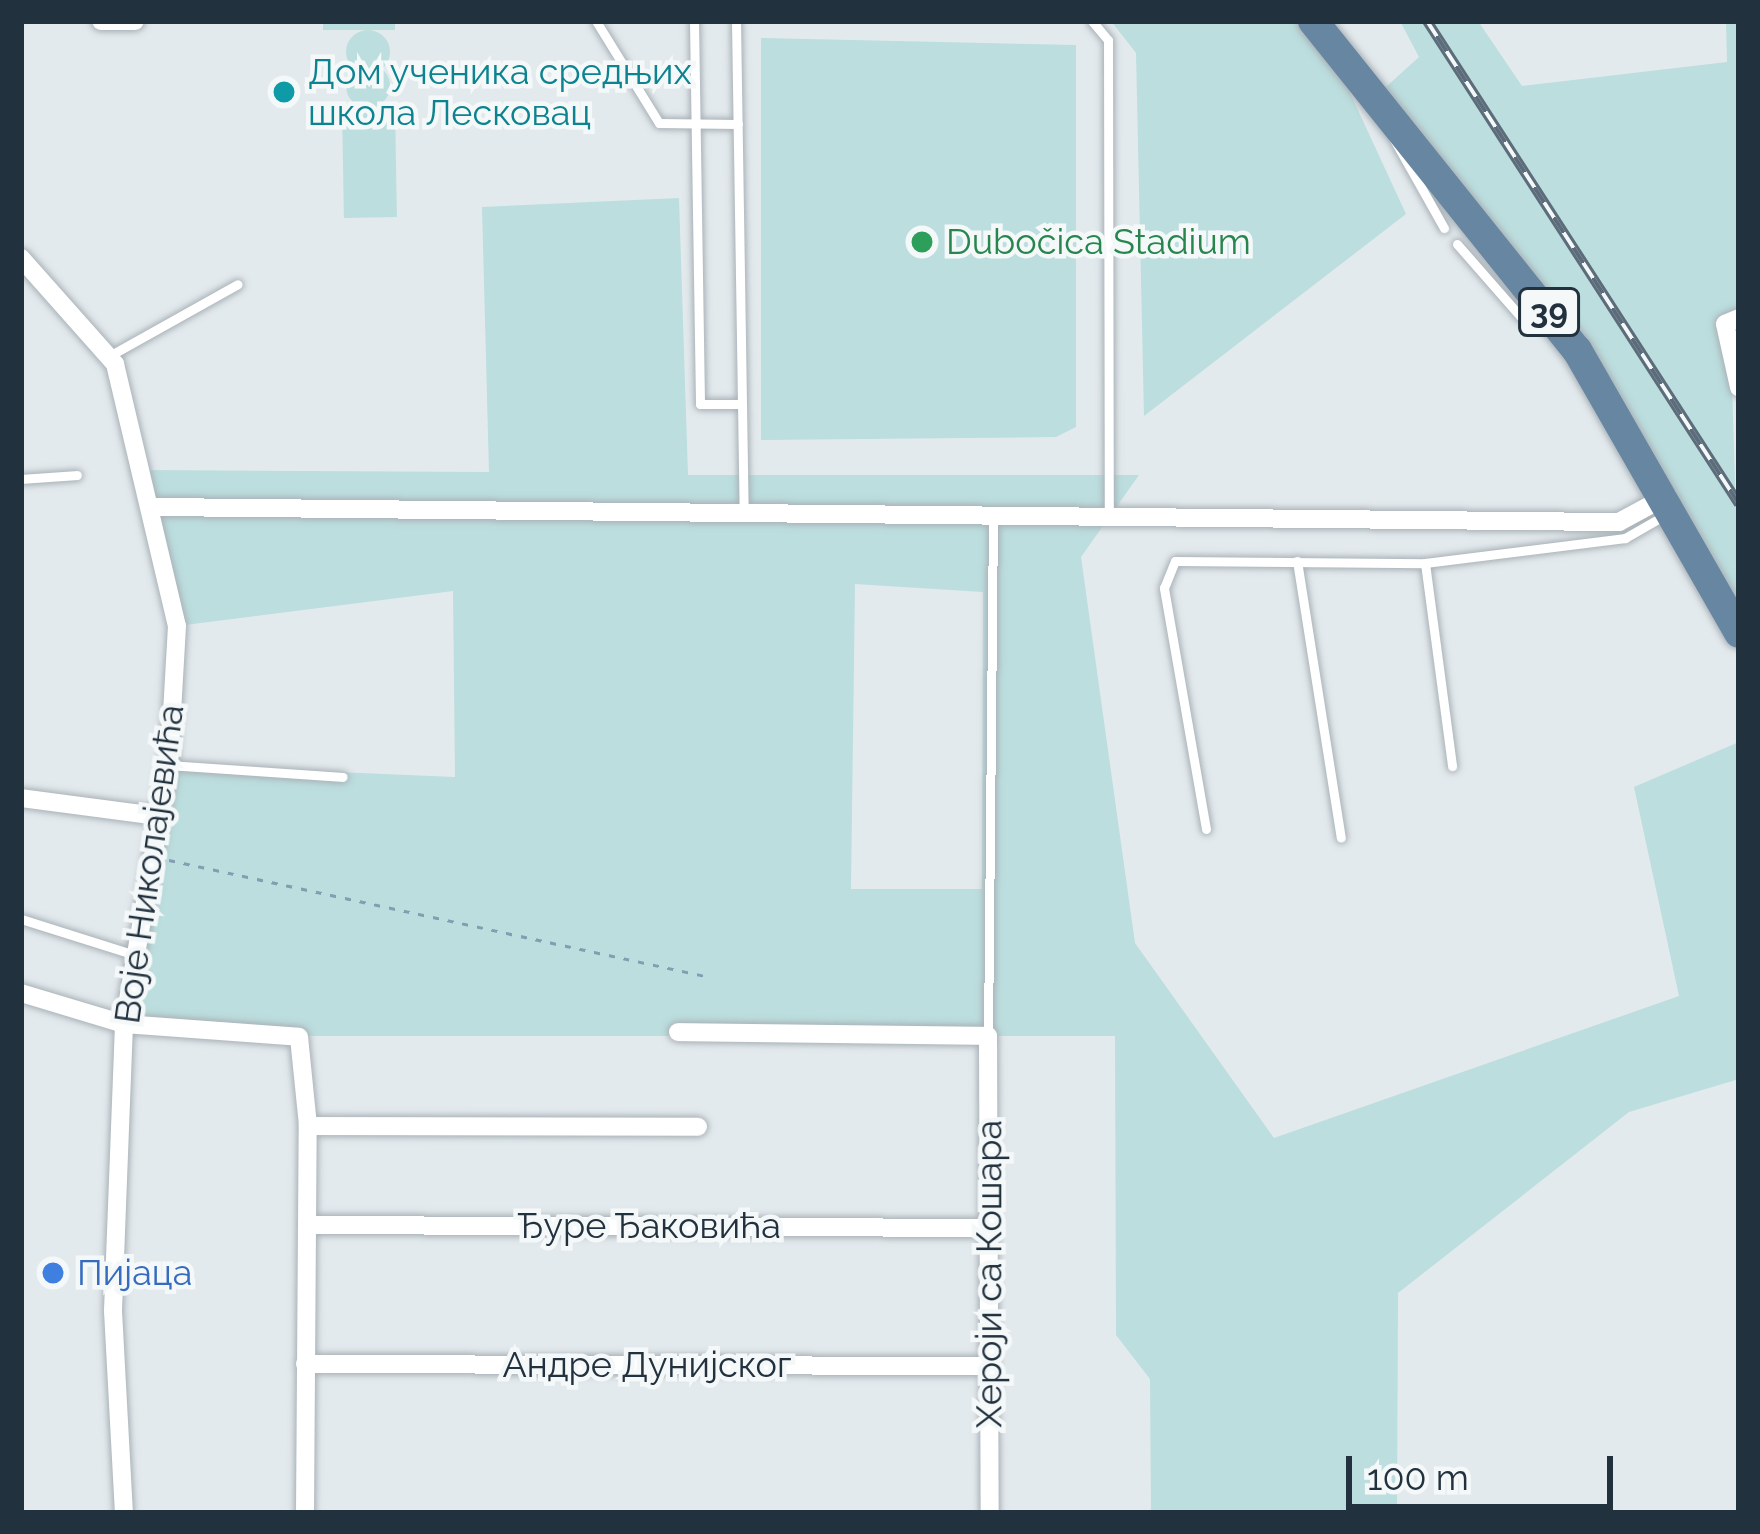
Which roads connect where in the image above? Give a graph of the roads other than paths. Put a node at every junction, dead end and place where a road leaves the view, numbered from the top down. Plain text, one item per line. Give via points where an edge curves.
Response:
1 (101, 21) edge
2 (135, 21) edge
3 (596, 21) edge
4 (694, 21) edge
5 (736, 21) edge
6 (1092, 21) edge
7 (1313, 21) edge
8 (1401, 120) junction
9 (696, 123) junction
10 (738, 124) junction
11 (1444, 228) dead end
12 (1457, 244) dead end
13 (21, 258) edge
14 (238, 284) dead end
15 (1552, 316) junction
16 (1739, 318) edge
17 (111, 356) junction
18 (1739, 387) edge
19 (742, 404) junction
20 (77, 476) dead end
21 (21, 478) edge
22 (1671, 502) junction
23 (155, 508) junction
24 (744, 511) junction
25 (993, 512) junction
26 (1109, 514) junction
27 (1298, 561) junction
28 (1424, 563) junction
29 (1739, 633) edge
30 (170, 765) junction
31 (1452, 766) dead end
32 (343, 777) dead end
33 (21, 797) edge
34 (157, 816) junction
35 (1206, 829) dead end
36 (1341, 838) dead end
37 (21, 920) edge
38 (133, 954) junction
39 (21, 993) edge
40 (124, 1024) junction
41 (678, 1032) dead end
42 (988, 1036) junction
43 (308, 1126) junction
44 (698, 1127) dead end
45 (308, 1225) junction
46 (990, 1228) junction
47 (305, 1364) junction
48 (988, 1366) junction
49 (124, 1513) edge
50 (305, 1513) edge
51 (990, 1513) edge

1 - 2 street
3 - 9 lane via 659,123
4 - 9 lane
5 - 10 lane
6 - 26 lane via 1108,40
7 - 8 main road, 39
8 - 11 lane via 1392,151
8 - 15 main road, 39
9 - 10 lane
9 - 19 lane via 700,404
10 - 19 lane
12 - 15 lane via 1521,317
13 - 17 street, Воје Николајевића
14 - 17 lane
15 - 22 main road, 39
16 - 18 street via 1725,324
17 - 23 street, Воје Николајевића
19 - 24 lane
20 - 21 lane
22 - 26 street via 1619,522
22 - 28 lane via 1625,538
22 - 29 main road, 39
23 - 24 street
23 - 30 street, Воје Николајевића via 177,626
24 - 25 street
25 - 26 street
25 - 42 lane
27 - 28 lane
27 - 35 lane via 1174,561 1162,571
27 - 36 lane
28 - 31 lane
30 - 32 lane
30 - 34 street, Воје Николајевића
33 - 34 street
34 - 38 street, Воје Николајевића
37 - 38 lane
38 - 40 street, Воје Николајевића
39 - 40 street
40 - 43 street via 299,1037
40 - 49 street, Воје Николајевића via 113,1311
41 - 42 street
42 - 46 street, Хероји са Кошара
43 - 44 street
43 - 45 street
45 - 46 street, Ђуре Ђаковића
45 - 47 street
46 - 48 street, Хероји са Кошара
47 - 48 street, Андре Дунијског
47 - 50 street
48 - 51 street, Хероји са Кошара

